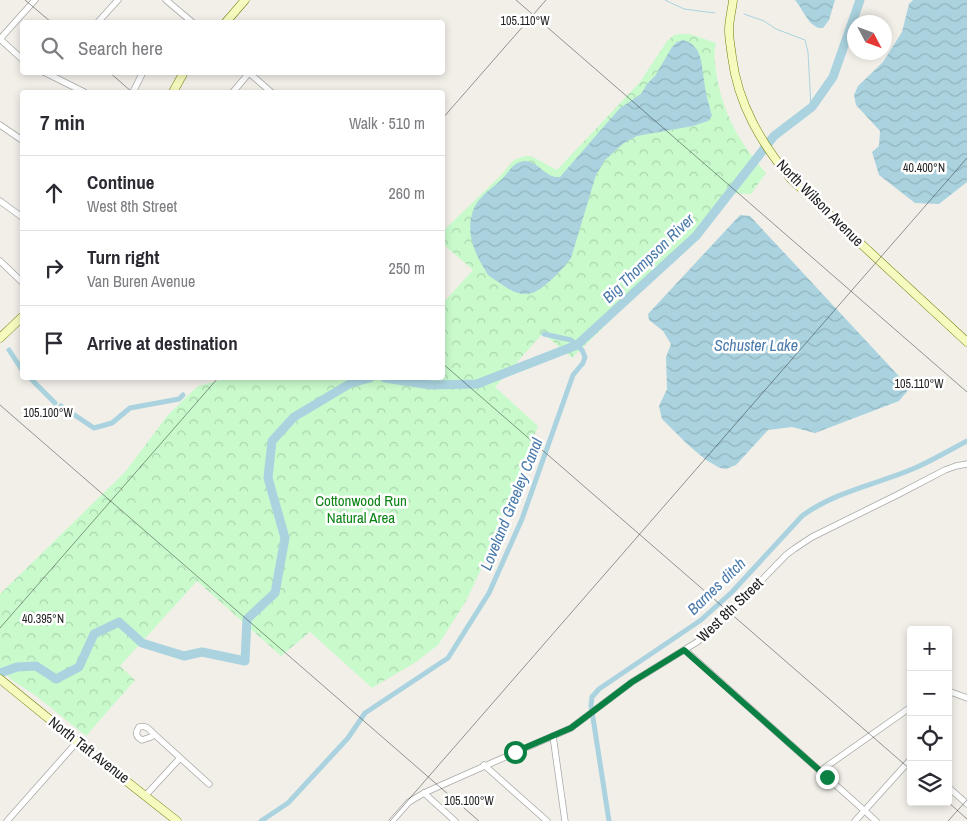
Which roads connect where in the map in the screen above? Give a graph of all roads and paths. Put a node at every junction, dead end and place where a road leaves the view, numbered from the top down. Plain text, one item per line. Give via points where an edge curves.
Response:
1 (35, 0) edge
2 (118, 0) edge
3 (166, 0) edge
4 (245, 0) edge
5 (734, 0) edge
6 (185, 17) junction
7 (100, 20) edge
8 (182, 20) edge
9 (189, 20) edge
10 (228, 20) edge
11 (0, 39) edge
12 (20, 57) edge
13 (50, 75) edge
14 (142, 75) edge
15 (182, 75) edge
16 (247, 75) edge
17 (251, 75) edge
18 (80, 90) edge
19 (134, 90) edge
20 (173, 90) edge
21 (235, 90) edge
22 (269, 90) edge
23 (0, 125) edge
24 (20, 139) edge
25 (0, 201) edge
26 (20, 216) edge
27 (0, 261) edge
28 (20, 280) edge
29 (20, 319) edge
30 (0, 338) edge
31 (967, 342) edge
32 (967, 464) edge
33 (684, 650) junction
34 (0, 679) edge
35 (952, 692) edge
36 (967, 698) edge
37 (907, 710) edge
38 (154, 734) dead end
39 (553, 736) junction
40 (77, 742) junction
41 (180, 758) junction
42 (909, 761) edge
43 (484, 765) junction
44 (820, 771) junction
45 (209, 784) dead end
46 (952, 791) edge
47 (424, 793) junction
48 (146, 795) junction
49 (967, 804) edge
50 (864, 810) junction
51 (7, 821) edge
52 (178, 821) edge
53 (392, 821) edge
54 (455, 821) edge
55 (547, 821) edge
56 (565, 821) edge
57 (855, 821) edge
58 (876, 821) edge

1 - 11 street
2 - 7 street
3 - 6 street
4 - 10 main road
5 - 31 main road, North Wilson Avenue via 729,30 737,87 756,131 777,163
6 - 8 street
6 - 9 street
11 - 12 street
13 - 18 street
14 - 19 street
15 - 20 main road
16 - 21 street
17 - 22 street
23 - 24 street
25 - 26 street
27 - 28 street
29 - 30 main road
32 - 33 street, West 8th Street via 945,470 812,537 786,555 721,622
33 - 39 street, West 8th Street via 616,693 571,728
33 - 44 street
34 - 40 main road, North Taft Avenue
35 - 36 street
37 - 44 street
38 - 41 street
39 - 43 street, West 8th Street
39 - 56 street
40 - 48 main road, North Taft Avenue
40 - 51 street
41 - 45 street
41 - 48 street
42 - 50 street
43 - 47 street, West 8th Street
43 - 55 street
44 - 50 street
46 - 49 street
47 - 53 street, West 8th Street via 409,802
47 - 54 street
48 - 52 main road, North Taft Avenue
50 - 57 street
50 - 58 street

